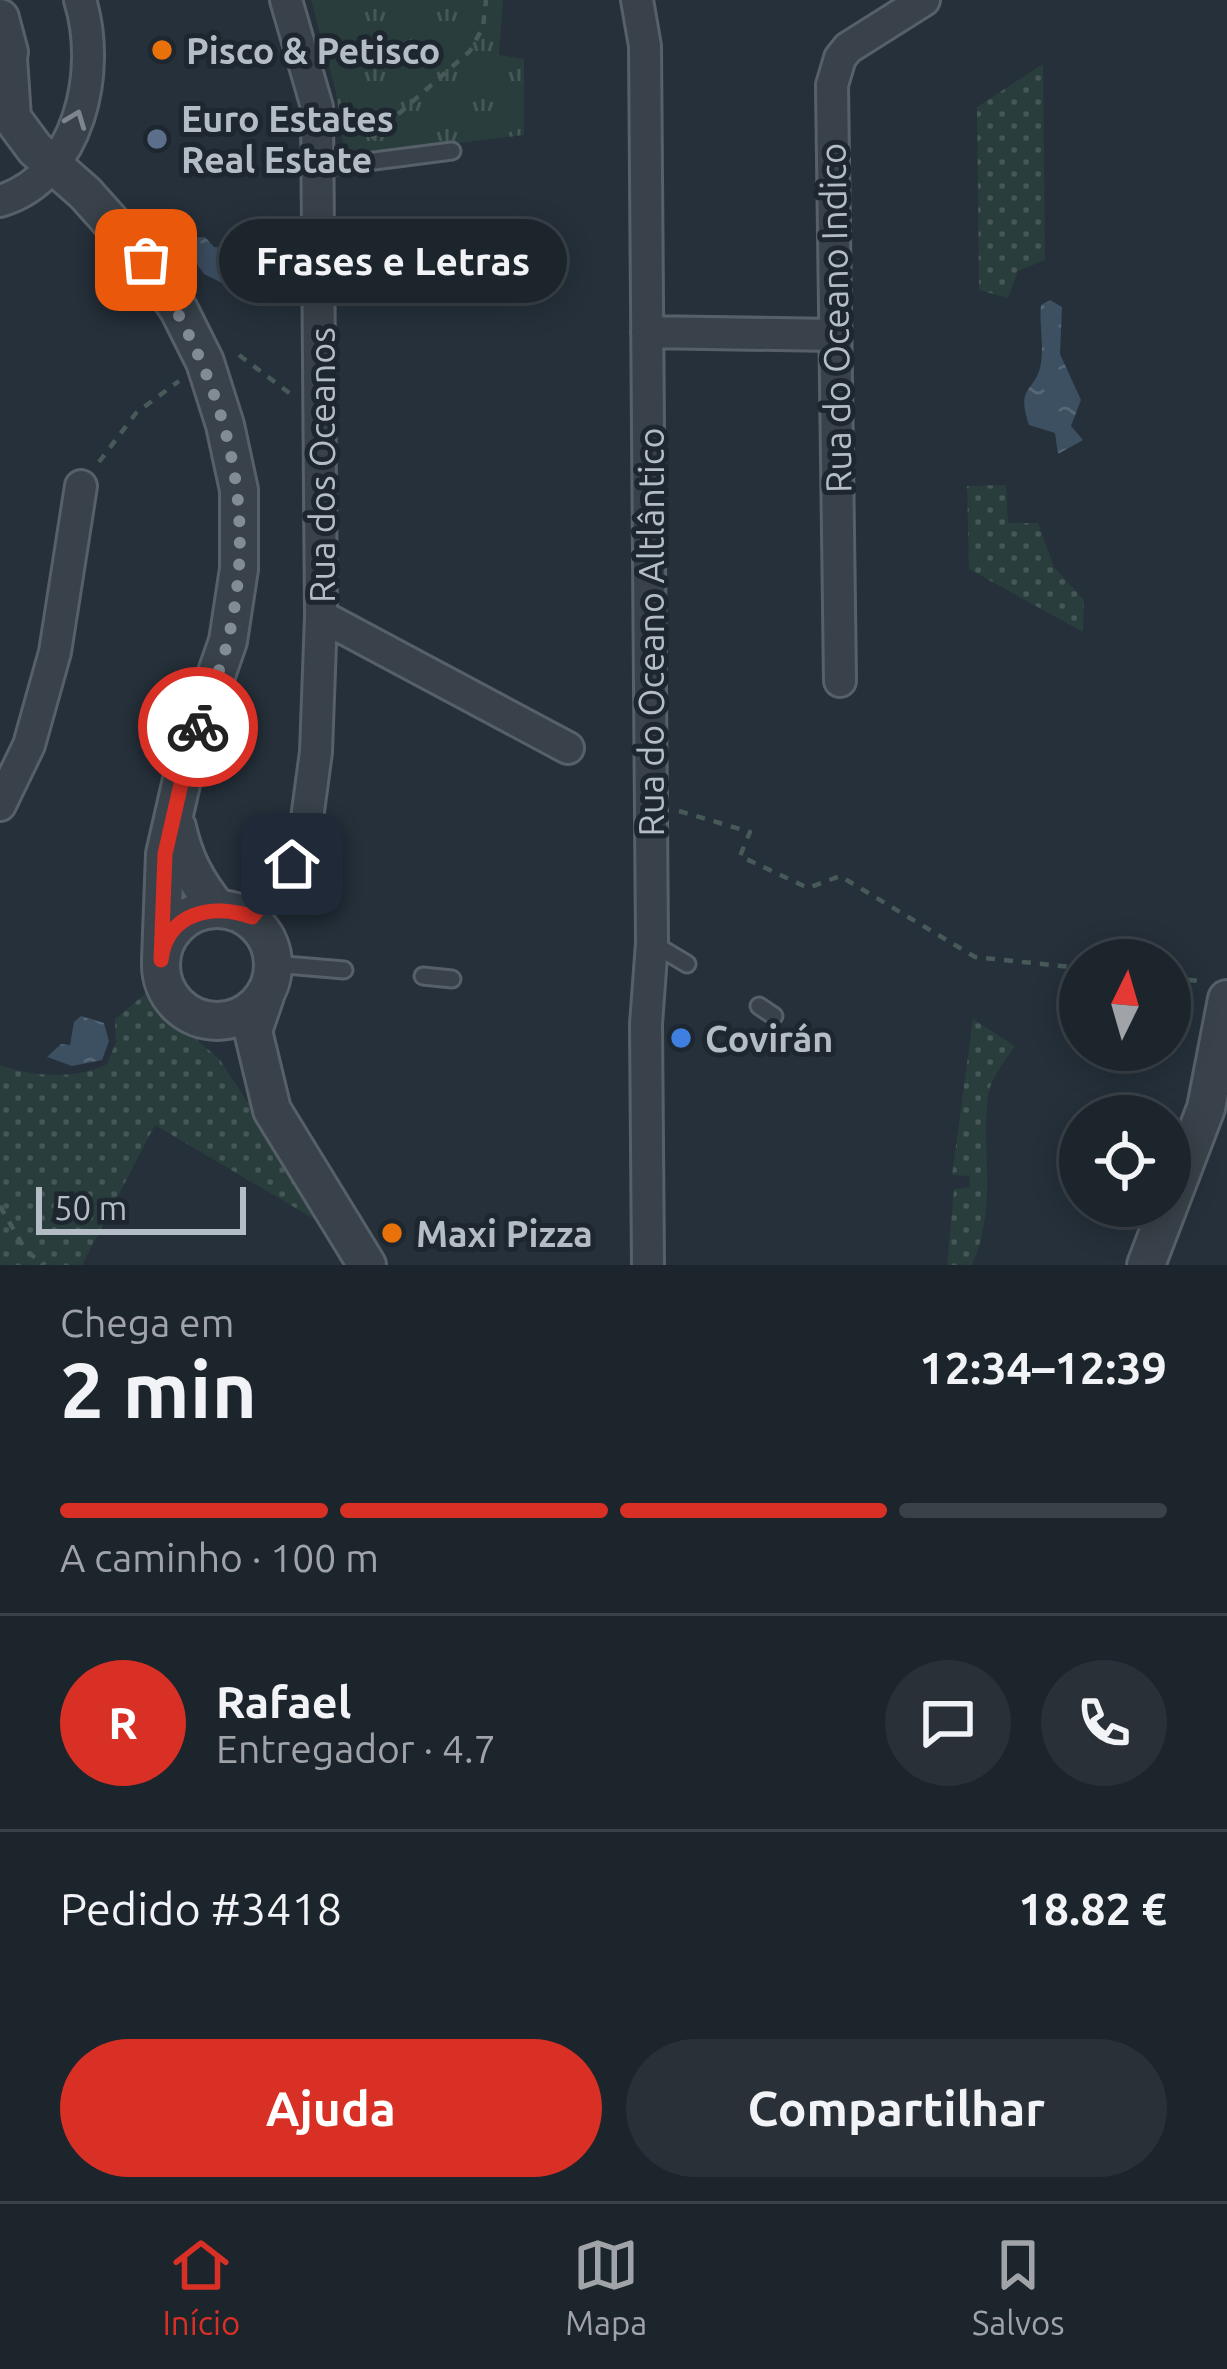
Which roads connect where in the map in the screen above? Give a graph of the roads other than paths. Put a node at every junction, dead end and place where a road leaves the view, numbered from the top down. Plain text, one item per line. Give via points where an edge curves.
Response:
1 (80, 0) edge
2 (286, 0) edge
3 (637, 0) edge
4 (924, 0) edge
5 (0, 18) edge
6 (4, 71) edge
7 (0, 134) edge
8 (452, 151) dead end
9 (43, 157) junction
10 (320, 168) junction
11 (0, 201) edge
12 (647, 332) junction
13 (834, 335) junction
14 (81, 486) road end
15 (321, 616) junction
16 (840, 681) dead end
17 (568, 748) dead end
18 (0, 805) edge
19 (175, 815) junction
20 (234, 913) junction
21 (652, 943) junction
22 (161, 960) junction
23 (687, 964) dead end
24 (344, 970) dead end
25 (423, 976) dead end
26 (452, 979) dead end
27 (269, 980) junction
28 (1227, 999) edge
29 (185, 1011) junction
30 (272, 1110) junction
31 (1217, 1112) edge
32 (368, 1265) edge
33 (648, 1265) edge
34 (1146, 1265) edge

9 -> 1 street via 71,135 87,91 88,24
2 - 10 street, Rua dos Oceanos via 317,106
3 - 12 street, Rua do Oceano Altlântico via 645,46
4 - 13 street, Rua do Oceano Indico via 861,37 835,71
5 - 6 street via 8,37
6 - 9 street via 12,118
7 - 9 street
8 - 10 lane
9 - 11 street via 37,182
9 - 19 street via 146,260 179,310 225,425 239,490 228,641
10 - 15 street, Rua dos Oceanos
12 - 13 street
12 - 21 street, Rua do Oceano Altlântico
13 - 16 street, Rua do Oceano Indico
14 - 18 street via 55,652 28,745
15 - 17 street
15 - 20 street, Rua dos Oceanos via 306,826 292,864
19 - 20 street via 184,856
19 - 22 street via 165,854
20 - 22 street via 193,914 173,928
20 - 27 street via 268,940
21 - 23 lane
21 - 33 street, Rua do Oceano Altlântico
22 - 29 street via 164,985
24 - 27 lane
25 - 26 lane
27 - 29 street via 236,1018 216,1022
27 - 30 street via 253,1031
28 - 31 street
29 - 30 street via 238,1055
30 - 32 street
31 - 34 street

